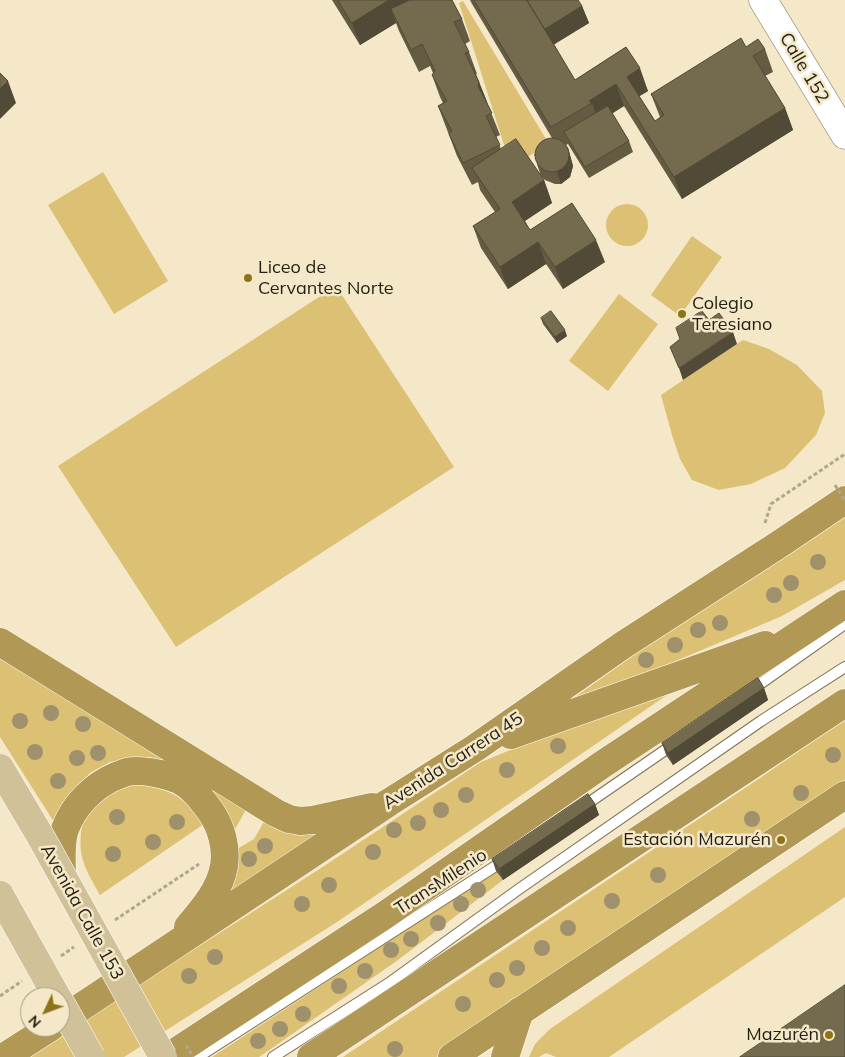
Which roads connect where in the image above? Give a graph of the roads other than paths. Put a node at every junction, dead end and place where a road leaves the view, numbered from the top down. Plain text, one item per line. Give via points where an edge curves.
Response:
1 (763, 0) edge
2 (845, 135) edge
3 (842, 496) edge
4 (845, 604) edge
5 (845, 624) edge
6 (806, 630) junction
7 (0, 642) edge
8 (845, 668) edge
9 (744, 695) edge
10 (845, 703) edge
11 (680, 739) edge
12 (475, 748) junction
13 (0, 768) edge
14 (843, 795) edge
15 (388, 803) junction
16 (0, 805) edge
17 (575, 811) edge
18 (511, 855) edge
19 (62, 875) junction
20 (0, 896) edge
21 (172, 947) junction
22 (51, 987) edge
23 (520, 1011) junction
24 (70, 1014) edge
25 (70, 1020) edge
26 (35, 1037) edge
27 (4, 1057) edge
28 (91, 1057) edge
29 (143, 1057) edge
30 (163, 1057) edge
31 (168, 1057) edge
32 (198, 1057) edge
33 (273, 1057) edge
34 (311, 1057) edge
35 (452, 1057) edge
36 (505, 1057) edge

1 - 2 street, Calle 152
3 - 12 highway, Avenida Carrera 45 via 778,546 623,646
4 - 6 highway
5 - 9 lane
6 - 12 highway
6 - 31 highway via 604,764 386,915
7 - 15 highway via 276,814 289,819 312,820
8 - 33 lane via 712,755 389,983
10 - 34 highway
11 - 17 lane
12 - 15 highway, Avenida Carrera 45
13 - 19 main road, Avenida Calle 153, bridge
14 - 23 highway
15 - 21 highway, Avenida Carrera 45
16 - 29 main road, Avenida Calle 153
18 - 32 lane, TransMilenio
19 - 21 highway via 64,831 71,815 83,799 103,782 127,772 154,772 180,780 199,795 214,817 222,834 224,865 208,903
19 - 30 main road, Avenida Calle 153, bridge
20 - 22 main road, bridge
21 - 24 highway, Avenida Carrera 45
23 - 35 highway
23 - 36 highway
25 - 28 main road, bridge
26 - 27 highway

